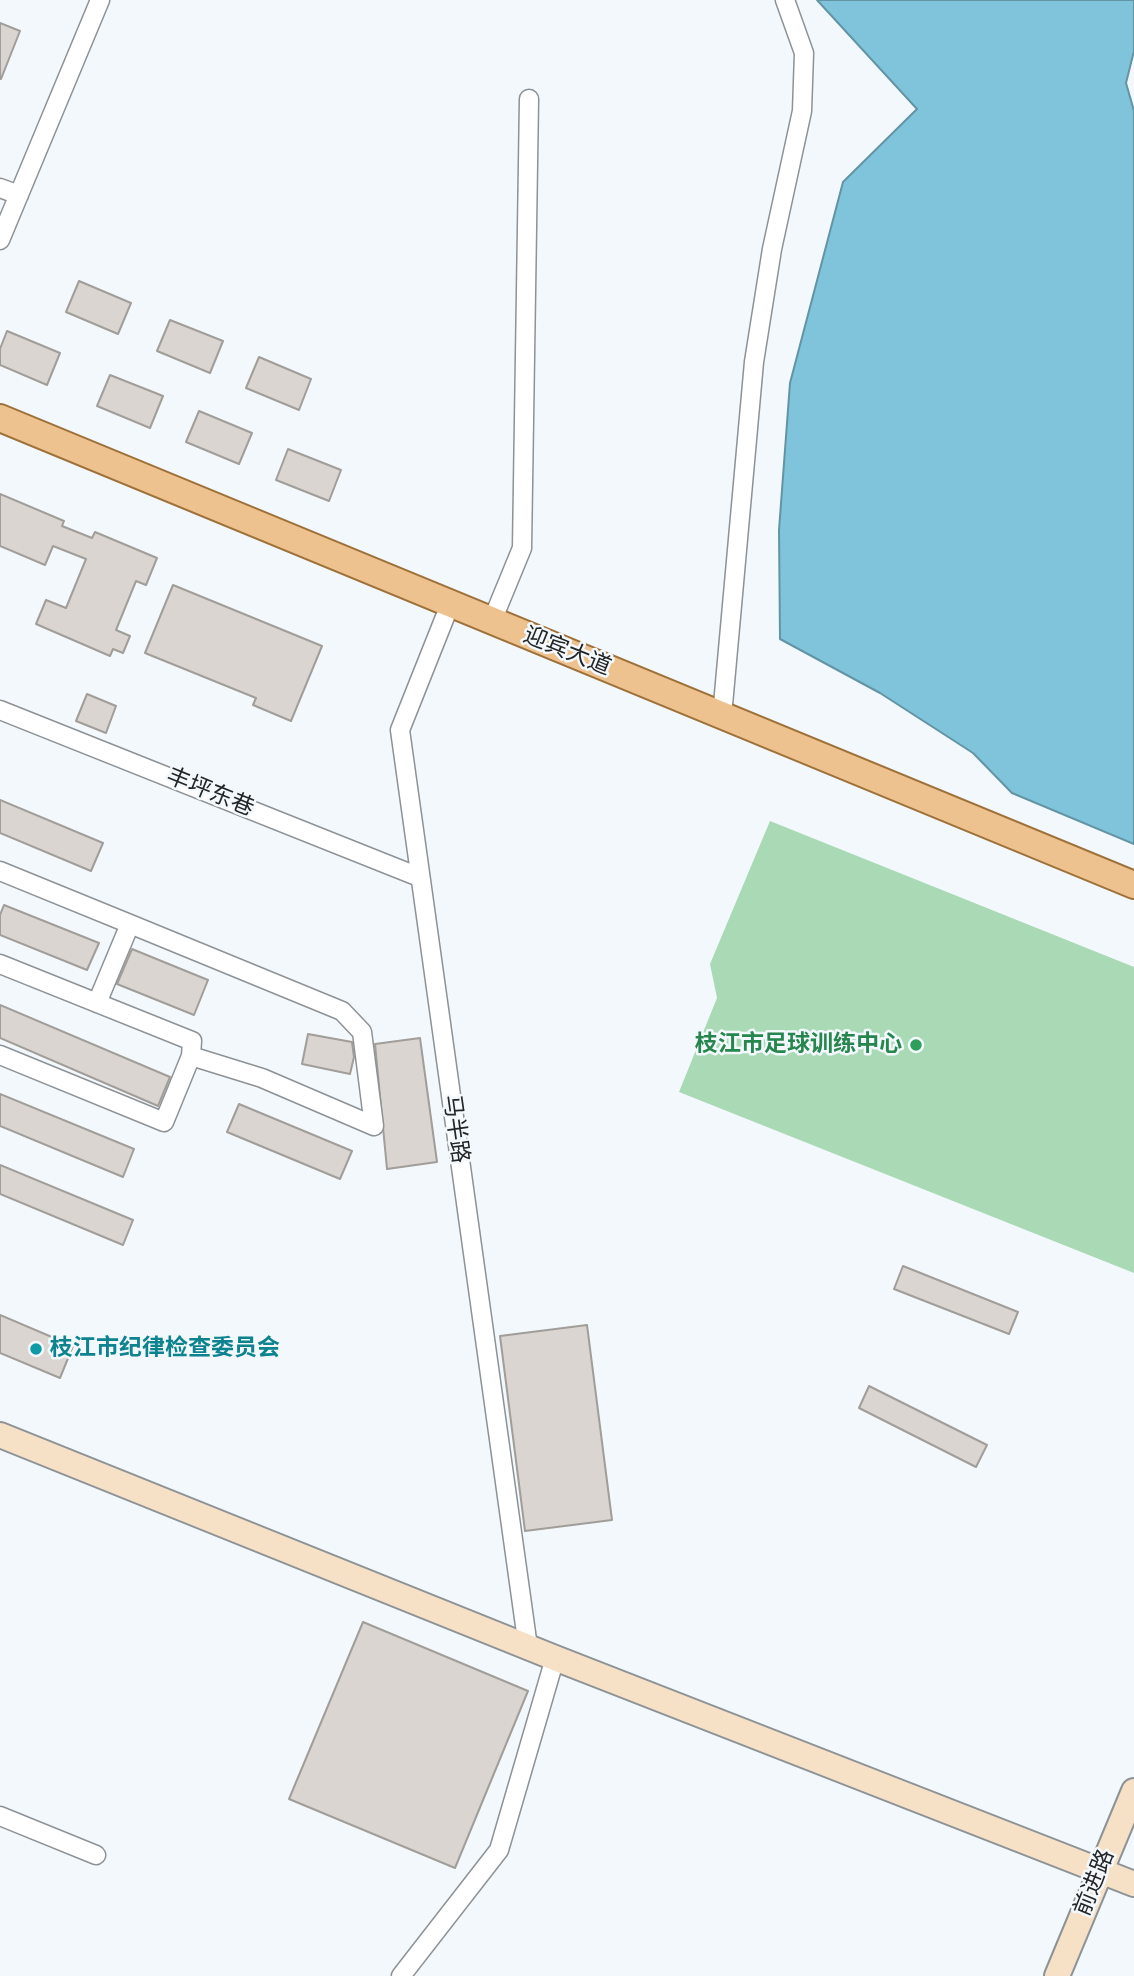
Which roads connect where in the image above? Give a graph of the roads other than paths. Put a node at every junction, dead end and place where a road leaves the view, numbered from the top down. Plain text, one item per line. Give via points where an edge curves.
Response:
1 (100, 0) edge
2 (785, 0) edge
3 (529, 99) dead end
4 (0, 188) edge
5 (19, 195) junction
6 (0, 240) edge
7 (0, 418) edge
8 (0, 434) edge
9 (445, 617) junction
10 (492, 621) junction
11 (0, 710) edge
12 (722, 716) junction
13 (0, 871) edge
14 (419, 877) junction
15 (1134, 885) edge
16 (1134, 901) edge
17 (131, 924) junction
18 (0, 964) edge
19 (97, 1003) junction
20 (0, 1055) edge
21 (191, 1056) junction
22 (0, 1435) edge
23 (528, 1647) junction
24 (555, 1658) junction
25 (1134, 1791) edge
26 (0, 1816) edge
27 (96, 1855) dead end
28 (1100, 1869) junction
29 (1134, 1884) edge
30 (401, 1976) edge
31 (1057, 1976) edge

1 - 5 street
2 - 12 street via 804,53 803,111 772,249 754,362
3 - 10 street via 522,548
4 - 5 street
5 - 6 street
7 - 10 main road, 迎宾大道
8 - 9 main road, 迎宾大道
9 - 14 street, 马半路 via 400,730
9 - 16 main road, 迎宾大道
10 - 12 main road, 迎宾大道
11 - 14 street, 丰坪东巷
12 - 15 main road, 迎宾大道
13 - 17 street
14 - 23 street, 马半路
17 - 19 street
17 - 21 street via 342,1011 362,1032 374,1126 262,1079
18 - 19 street
19 - 21 street via 192,1041
20 - 21 street via 164,1122
22 - 23 street
23 - 24 street
24 - 28 street
24 - 30 street via 499,1850
25 - 28 street, 前进路
26 - 27 street
28 - 29 street
28 - 31 street, 前进路

